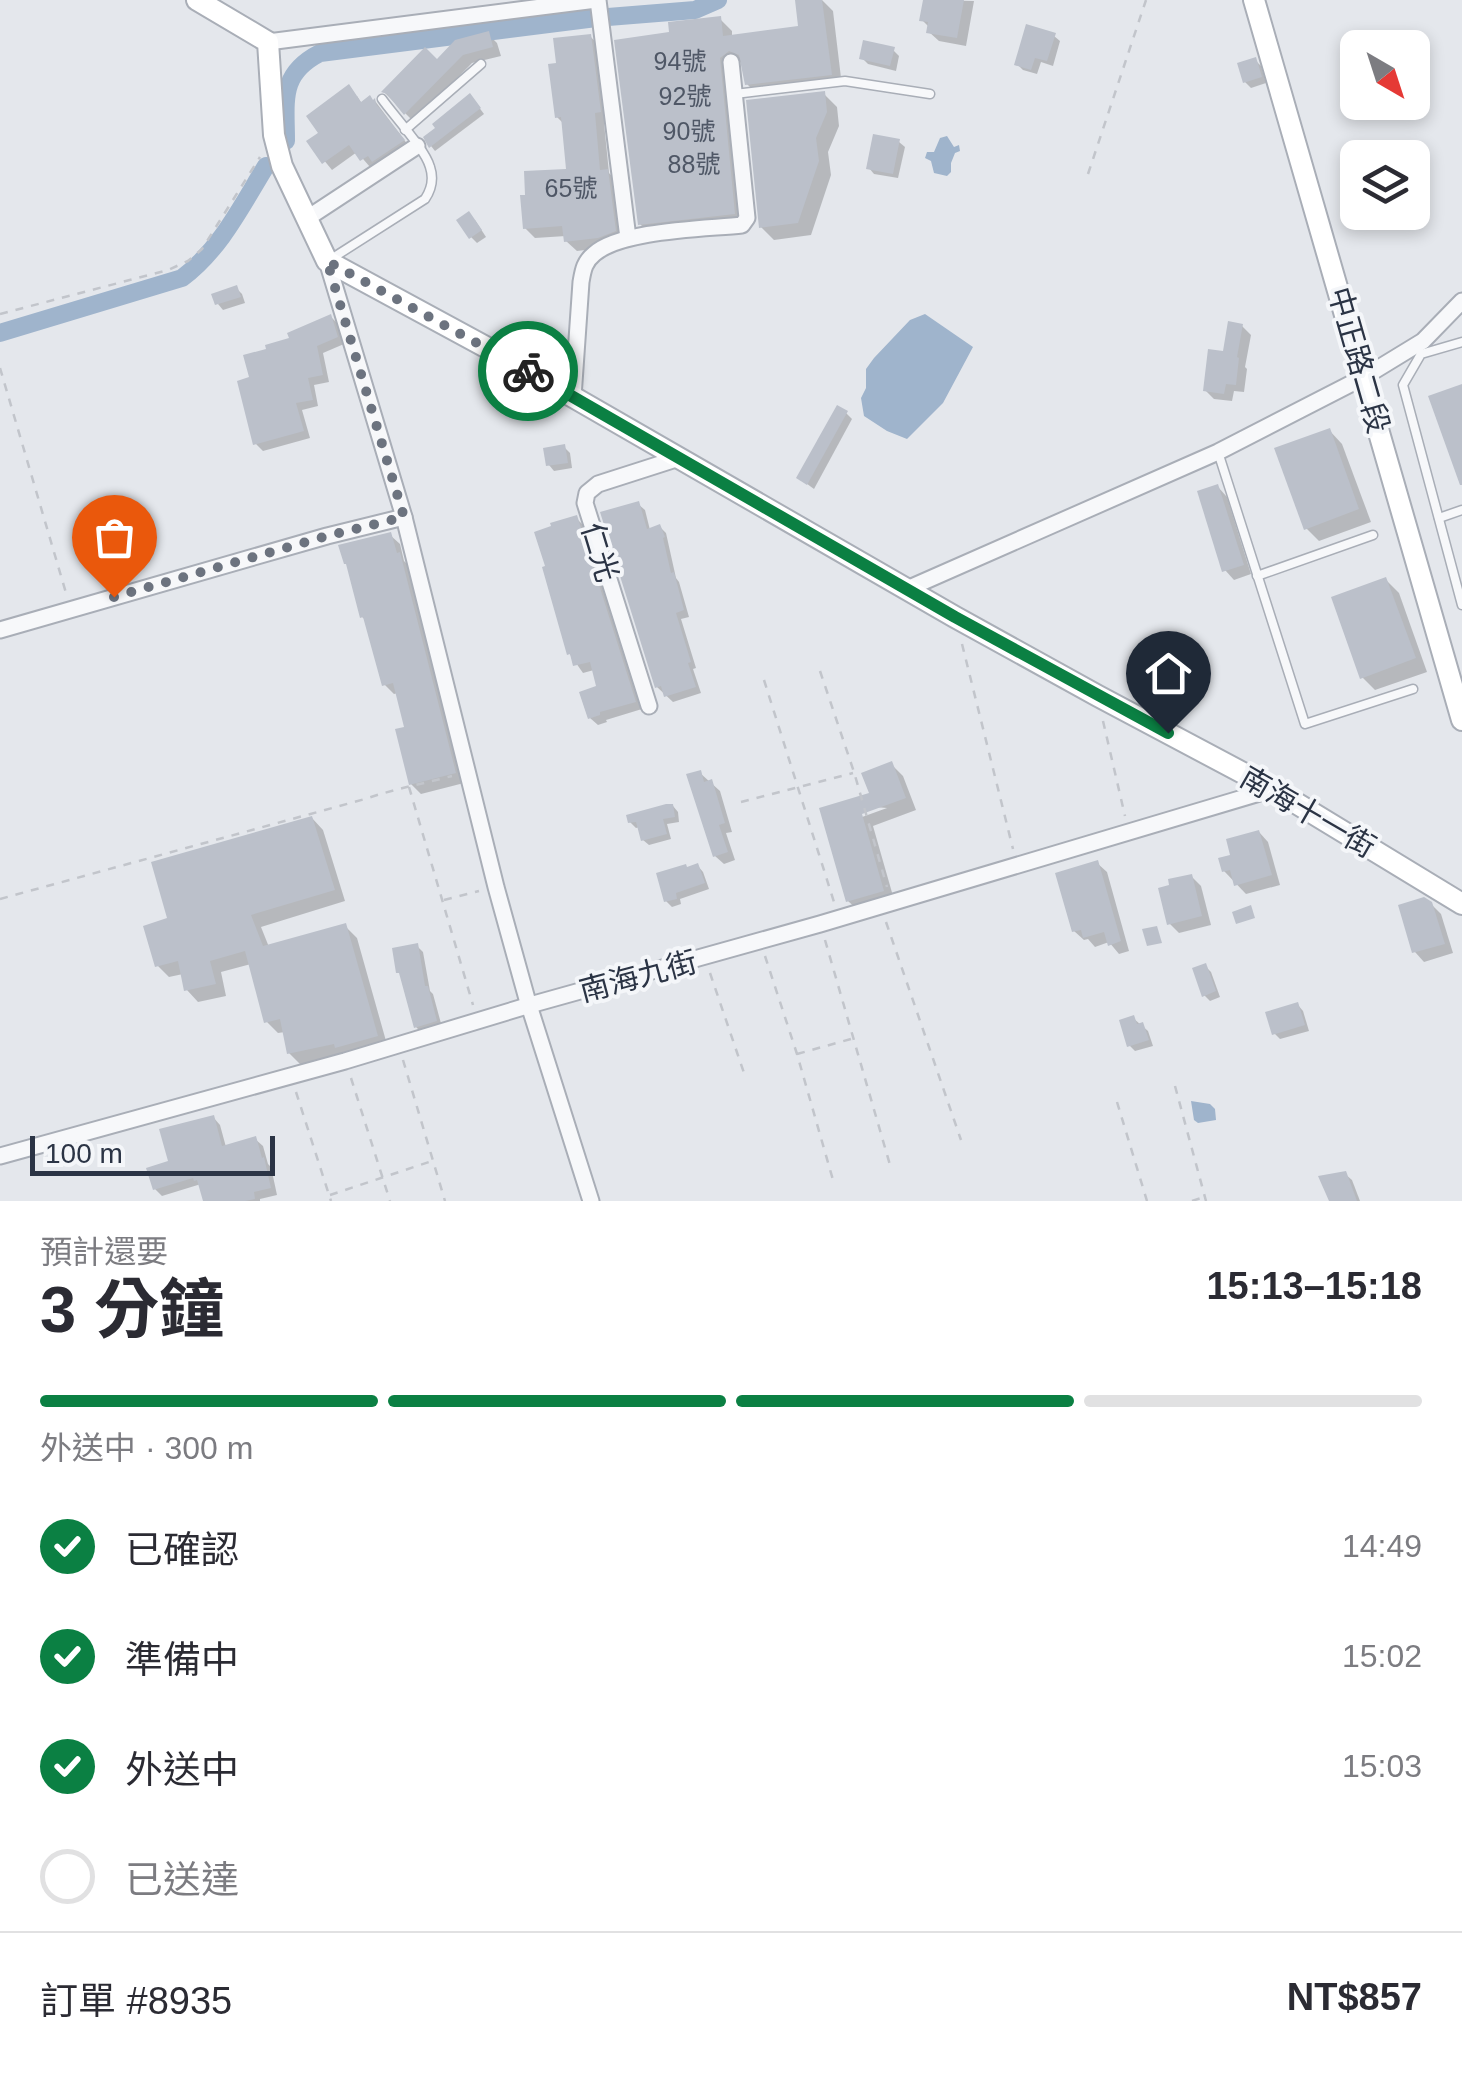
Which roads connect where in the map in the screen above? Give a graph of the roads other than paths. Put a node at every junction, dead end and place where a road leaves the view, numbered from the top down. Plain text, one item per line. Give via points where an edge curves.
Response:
1 (197, 0) edge
2 (597, 0) edge
3 (1254, 0) edge
4 (268, 42) junction
5 (731, 62) dead end
6 (481, 64) dead end
7 (735, 94) junction
8 (930, 94) dead end
9 (382, 99) dead end
10 (406, 130) junction
11 (417, 146) junction
12 (306, 219) junction
13 (628, 238) junction
14 (327, 261) junction
15 (1462, 301) edge
16 (1462, 342) edge
17 (1364, 376) junction
18 (574, 397) junction
19 (1218, 452) junction
20 (679, 458) junction
21 (1462, 510) edge
22 (404, 517) junction
23 (1439, 518) junction
24 (1372, 535) dead end
25 (1257, 576) junction
26 (907, 589) junction
27 (1462, 605) edge
28 (0, 630) edge
29 (1413, 689) dead end
30 (649, 706) dead end
31 (1462, 720) edge
32 (1273, 788) junction
33 (1462, 904) edge
34 (530, 1006) junction
35 (0, 1156) edge
36 (591, 1201) edge

1 - 4 street
2 - 4 street
2 - 13 street
3 - 17 street, 中正路二段
4 - 12 street via 274,134
5 - 7 street
6 - 10 lane
7 - 8 lane via 845,82
7 - 13 street via 748,218 742,225
9 - 10 lane
10 - 11 lane
11 - 12 street
11 - 14 lane via 430,166 429,194
12 - 14 street
13 - 18 street via 584,264
14 - 18 street, 南海十一街
14 - 22 street
15 - 17 street via 1423,342
16 - 23 lane via 1421,354 1404,385
17 - 19 street
17 - 31 street, 中正路二段
18 - 20 street, 南海十一街
19 - 25 lane
19 - 26 street
20 - 26 street, 南海十一街
20 - 30 street, 仁光 via 598,484 585,503
21 - 23 lane
22 - 28 street
22 - 34 street
23 - 27 lane
24 - 25 lane
25 - 29 lane via 1306,724
26 - 32 street, 南海十一街
32 - 33 street, 南海十一街
32 - 34 street, 南海九街
34 - 35 street, 南海九街
34 - 36 street

